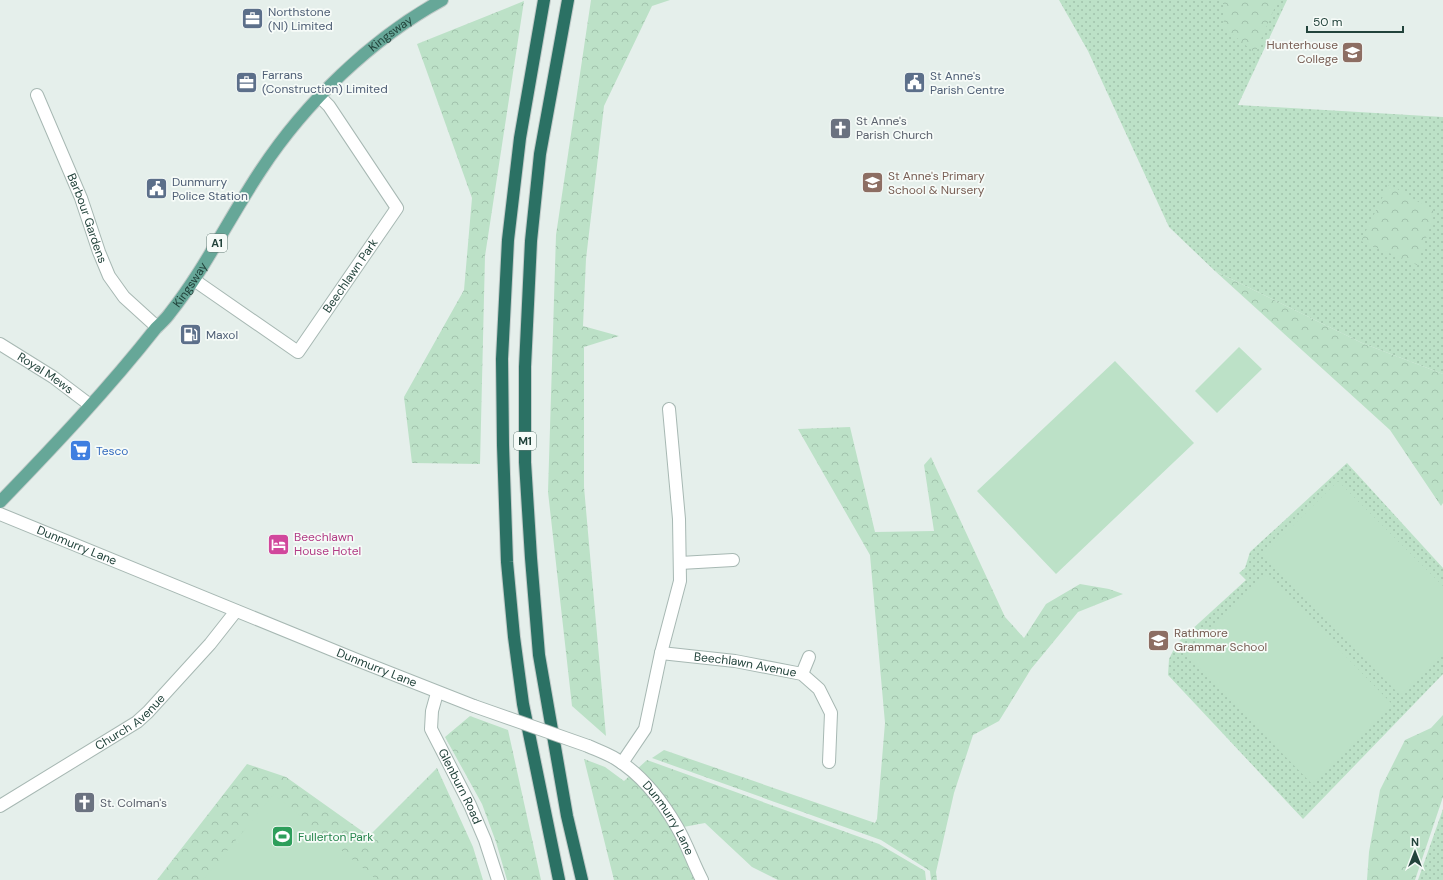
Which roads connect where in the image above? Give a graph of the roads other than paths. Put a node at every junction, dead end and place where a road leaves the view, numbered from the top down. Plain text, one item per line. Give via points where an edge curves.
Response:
1 (442, 0) edge
2 (568, 0) edge
3 (543, 4) edge
4 (37, 95) dead end
5 (319, 96) junction
6 (194, 280) junction
7 (157, 327) junction
8 (0, 344) edge
9 (90, 405) junction
10 (669, 409) dead end
11 (0, 502) edge
12 (0, 514) edge
13 (733, 560) dead end
14 (680, 564) junction
15 (236, 611) junction
16 (661, 653) junction
17 (809, 657) dead end
18 (802, 674) junction
19 (437, 693) junction
20 (829, 762) dead end
21 (622, 763) junction
22 (0, 806) edge
23 (498, 880) edge
24 (559, 880) edge
25 (582, 880) edge
26 (702, 880) edge

1 - 5 main road, Kingsway / A1 via 378,43
2 - 25 highway, M1 via 540,154 531,240 525,367 525,462 539,655 566,809
3 - 24 highway, M1 via 520,138 508,240 502,359 503,444 507,562 514,637 524,704
4 - 7 street, Barbour Gardens via 81,198 109,276 124,297
5 - 6 main road, Kingsway / A1 via 262,168
5 - 6 street, Beechlawn Park via 329,106 397,208 298,352
6 - 7 main road, Kingsway / A1
7 - 9 main road, Kingsway / A1
8 - 9 street, Royal Mews via 53,377
9 - 11 main road, Kingsway / A1
10 - 14 street
12 - 15 street, Dunmurry Lane
13 - 14 street
14 - 16 street via 680,581
15 - 19 street, Dunmurry Lane
15 - 22 street, Church Avenue via 210,644 138,722
16 - 18 street, Beechlawn Avenue via 735,661
16 - 21 street via 645,728
17 - 18 street
18 - 20 street, Beechlawn Avenue via 819,689 831,713
19 - 21 street, Dunmurry Lane, bridge via 588,746
19 - 23 street, Glenburn Road via 431,729 470,805
21 - 26 street, Dunmurry Lane via 635,773 664,806 678,828

